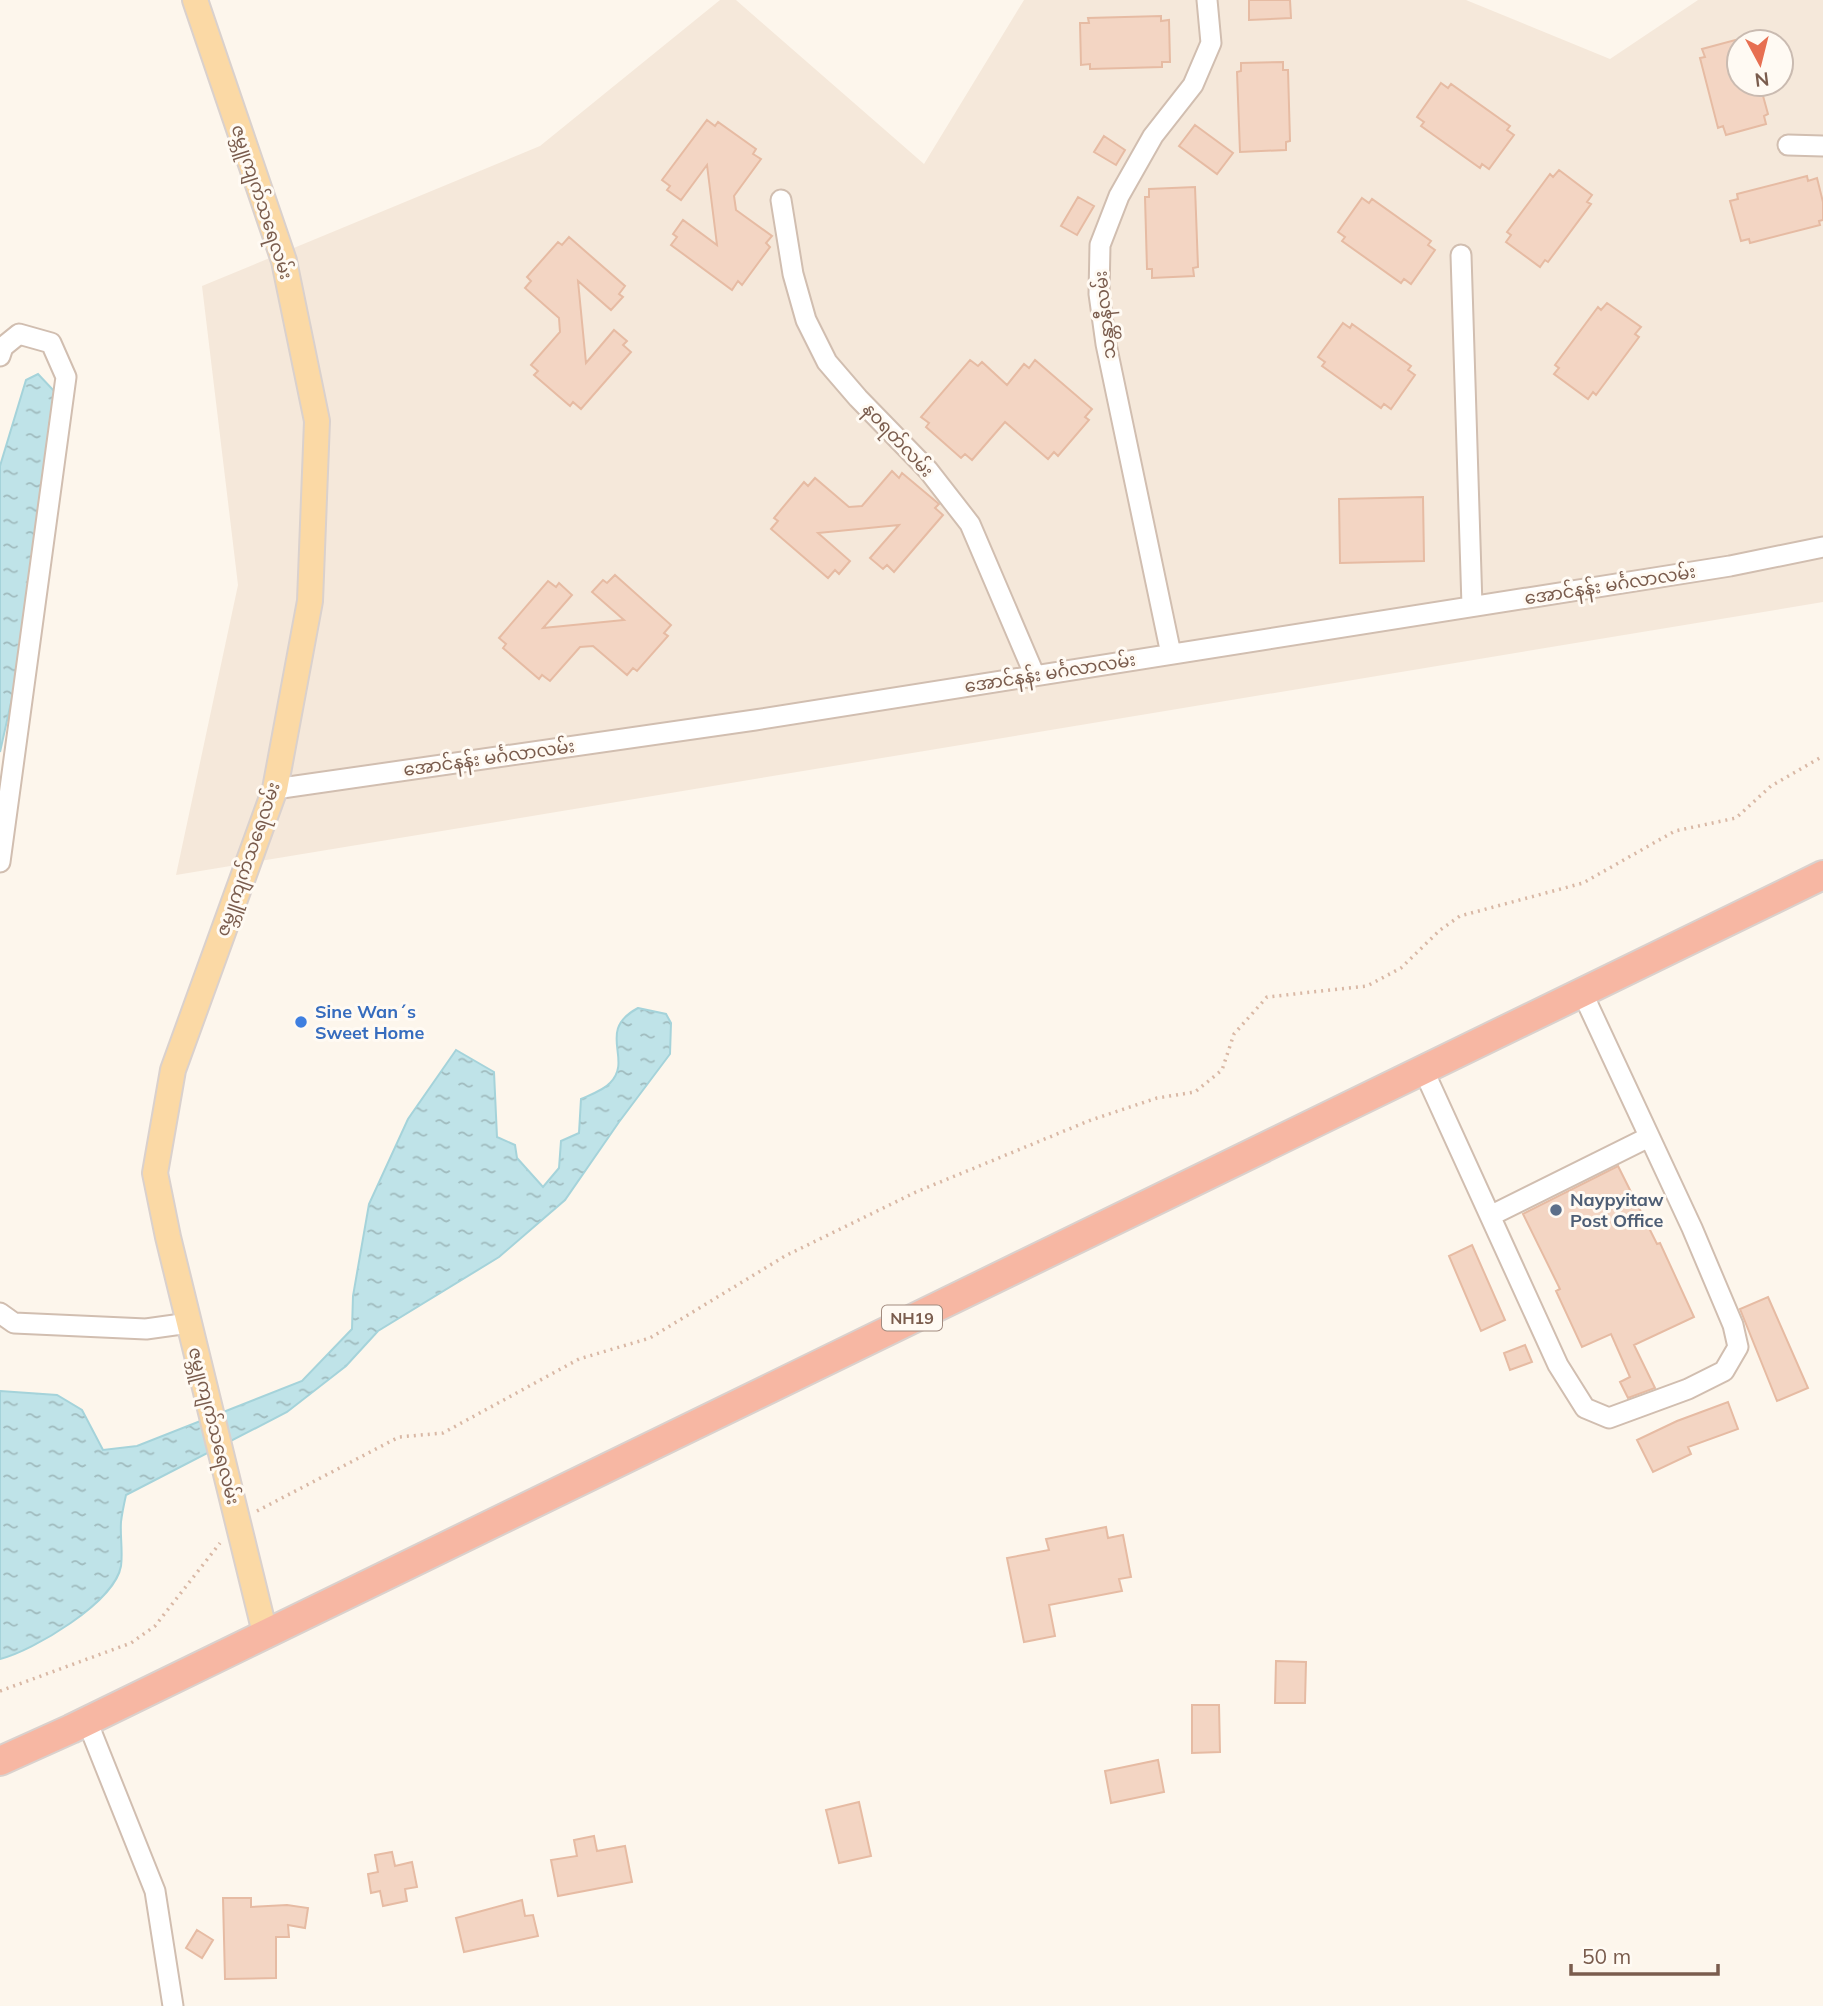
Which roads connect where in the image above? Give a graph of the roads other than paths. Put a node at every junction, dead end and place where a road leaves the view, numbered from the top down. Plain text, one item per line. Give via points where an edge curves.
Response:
1 (195, 0) edge
2 (1207, 0) edge
3 (1788, 145) dead end
4 (1823, 146) edge
5 (781, 200) dead end
6 (1461, 255) dead end
7 (0, 356) edge
8 (1823, 547) edge
9 (1472, 607) junction
10 (1171, 654) junction
11 (1035, 676) junction
12 (275, 789) junction
13 (0, 862) edge
14 (1823, 875) edge
15 (1582, 992) junction
16 (1423, 1069) junction
17 (1649, 1136) junction
18 (1490, 1216) junction
19 (0, 1313) edge
20 (189, 1323) junction
21 (265, 1633) junction
22 (87, 1721) junction
23 (0, 1761) edge
24 (173, 2006) edge

1 - 12 main road, ဇမ္ဘူကျက်သရေလမ်း via 284,261 317,421 310,601
2 - 10 street, သန္တာနီလမ်း via 1211,43 1193,85 1153,136 1119,196 1100,245 1105,344
3 - 4 street
5 - 11 street, နဝရတ်လမ်း via 802,309 827,362 928,470 970,524
6 - 9 street
7 - 13 street via 3,347 19,334 51,343 66,377
8 - 9 street, အောင်နန်း မင်္ဂလာလမ်း
9 - 10 street, အောင်နန်း မင်္ဂလာလမ်း
10 - 11 street, အောင်နန်း မင်္ဂလာလမ်း
11 - 12 street, အောင်နန်း မင်္ဂလာလမ်း
12 - 20 main road, ဇမ္ဘူကျက်သရေလမ်း via 173,1070 155,1173
14 - 15 highway, NH19
15 - 16 highway, NH19
15 - 17 street
16 - 18 street
16 - 21 highway, NH19
17 - 18 street
17 - 18 street via 1732,1325 1738,1347 1724,1371 1609,1418 1584,1408 1558,1365
19 - 20 street via 14,1323 146,1329
20 - 21 main road, ဇမ္ဘူကျက်သရေလမ်း
21 - 22 highway, NH19
22 - 23 highway, NH19
22 - 24 street via 155,1891

